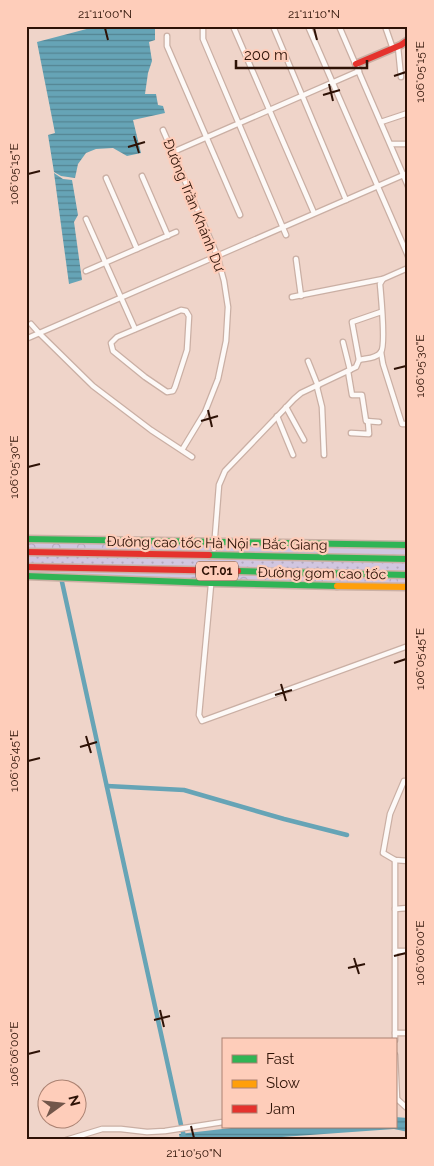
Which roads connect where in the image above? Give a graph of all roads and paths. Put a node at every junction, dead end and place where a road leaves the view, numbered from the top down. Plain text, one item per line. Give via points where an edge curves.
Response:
1 (202, 26) edge
2 (233, 26) edge
3 (272, 26) edge
4 (308, 26) edge
5 (340, 26) edge
6 (385, 26) edge
7 (167, 36) dead end
8 (408, 40) edge
9 (396, 48) junction
10 (357, 68) junction
11 (402, 77) dead end
12 (332, 82) junction
13 (302, 96) junction
14 (270, 110) junction
15 (408, 113) edge
16 (380, 122) junction
17 (238, 123) junction
18 (163, 130) dead end
19 (207, 137) junction
20 (391, 144) junction
21 (408, 144) edge
22 (173, 152) junction
23 (405, 174) edge
24 (142, 176) dead end
25 (106, 178) dead end
26 (408, 186) edge
27 (377, 187) junction
28 (346, 200) junction
29 (314, 213) junction
30 (240, 215) dead end
31 (86, 219) dead end
32 (282, 228) junction
33 (176, 232) dead end
34 (286, 235) dead end
35 (168, 236) junction
36 (137, 249) junction
37 (217, 255) junction
38 (408, 256) edge
39 (296, 259) dead end
40 (106, 263) junction
41 (408, 268) edge
42 (86, 271) dead end
43 (383, 279) junction
44 (301, 296) junction
45 (120, 297) junction
46 (292, 297) dead end
47 (381, 312) junction
48 (31, 324) dead end
49 (135, 329) junction
50 (39, 333) junction
51 (28, 338) dead end
52 (343, 342) dead end
53 (381, 352) junction
54 (359, 360) junction
55 (308, 361) dead end
56 (349, 370) junction
57 (317, 387) junction
58 (286, 407) junction
59 (277, 416) junction
60 (368, 421) junction
61 (379, 422) dead end
62 (408, 424) edge
63 (351, 433) dead end
64 (304, 440) dead end
65 (182, 450) junction
66 (293, 455) dead end
67 (324, 455) dead end
68 (192, 457) dead end
69 (26, 539) edge
70 (214, 545) junction
71 (408, 545) edge
72 (26, 552) edge
73 (408, 559) edge
74 (26, 567) edge
75 (212, 574) tunnel mouth
76 (408, 575) edge
77 (26, 576) edge
78 (211, 583) junction
79 (408, 587) edge
80 (408, 646) edge
81 (408, 782) edge
82 (395, 860) junction
83 (408, 861) edge
84 (408, 908) edge
85 (395, 909) junction
86 (395, 951) junction
87 (408, 951) edge
88 (395, 1033) junction
89 (408, 1033) edge
90 (395, 1038) edge
91 (396, 1098) edge
92 (408, 1109) edge
93 (222, 1122) edge
94 (66, 1140) edge

1 - 17 street via 202,39
2 - 14 street
3 - 13 street
4 - 12 street
5 - 10 street
6 - 9 street
7 - 19 street via 167,46
8 - 9 main road
9 - 10 main road
9 - 11 street
10 - 12 street
10 - 16 street
12 - 13 street
12 - 27 street
13 - 14 street
13 - 28 street
14 - 17 street
14 - 29 street
15 - 16 street
16 - 20 street
17 - 19 street
17 - 32 street
18 - 22 street, Đường Trần Khánh Dư
19 - 22 street
19 - 30 street
20 - 21 street
20 - 23 street
22 - 37 street, Đường Trần Khánh Dư
23 - 26 street
23 - 27 street
24 - 35 street
25 - 36 street
27 - 28 street
27 - 38 street
28 - 29 street
29 - 32 street
31 - 40 street
32 - 34 street
32 - 37 street
33 - 35 street
35 - 36 street
36 - 40 street
37 - 45 street
37 - 65 street, Đường Trần Khánh Dư via 228,307 224,357 205,412
39 - 44 street
40 - 42 street
40 - 45 street
41 - 43 street
43 - 44 street
43 - 47 street via 380,284
44 - 46 street
45 - 49 street
45 - 50 street
47 - 53 street
47 - 54 street via 352,322
48 - 50 street
49 - 49 street via 113,339 112,349 164,391 172,391 187,350 189,314 181,310
50 - 51 street
50 - 65 street via 93,386
52 - 56 street
53 - 54 street
53 - 62 street via 402,424
54 - 56 street via 356,367
55 - 57 street
56 - 57 street
56 - 60 street via 352,395 362,395
57 - 58 street via 301,393
57 - 67 street via 322,407
58 - 59 street
58 - 64 street
59 - 66 street
59 - 70 street via 228,466 221,478
60 - 61 street
60 - 63 street via 369,434
65 - 68 street
69 - 70 main road
70 - 71 main road
72 - 73 main road, Đường cao tốc Hà Nội - Bắc Giang / CT.01
74 - 76 main road, Đường cao tốc Hà Nội - Bắc Giang / CT.01
75 - 78 street
77 - 78 main road, Đường gom cao tốc
78 - 79 main road, Đường gom cao tốc
78 - 80 street via 199,715 202,721
81 - 82 street via 404,781 390,814 383,853
82 - 83 street
82 - 85 street
84 - 85 street
85 - 86 street
86 - 87 street
86 - 88 street
88 - 89 street
88 - 90 street
91 - 92 street
93 - 94 street via 165,1131 102,1129

